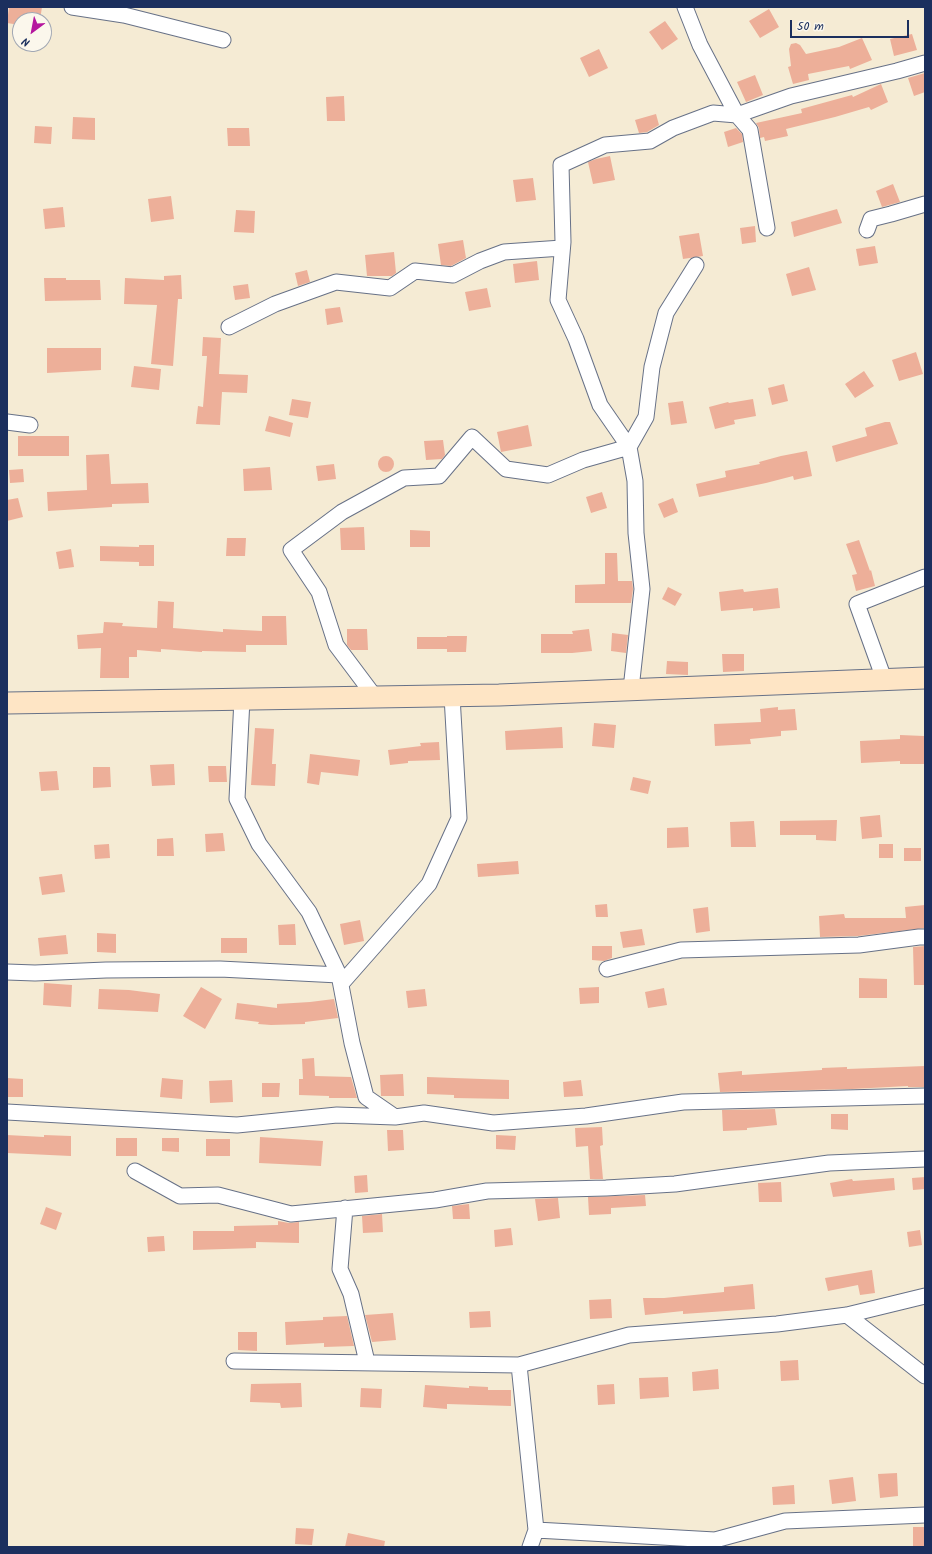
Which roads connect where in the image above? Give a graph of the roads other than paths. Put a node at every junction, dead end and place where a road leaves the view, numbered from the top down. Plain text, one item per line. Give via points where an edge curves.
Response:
1 (72, 7) edge
2 (685, 7) edge
3 (223, 40) dead end
4 (925, 63) edge
5 (738, 115) junction
6 (925, 204) edge
7 (767, 228) dead end
8 (867, 230) dead end
9 (562, 248) junction
10 (696, 265) dead end
11 (229, 327) dead end
12 (7, 422) edge
13 (30, 425) dead end
14 (629, 446) junction
15 (925, 577) edge
16 (925, 678) edge
17 (884, 679) junction
18 (631, 689) junction
19 (452, 696) junction
20 (376, 697) junction
21 (242, 699) junction
22 (7, 703) edge
23 (925, 937) edge
24 (607, 969) dead end
25 (7, 972) edge
26 (340, 979) junction
27 (925, 1096) edge
28 (7, 1112) edge
29 (395, 1117) junction
30 (925, 1158) edge
31 (135, 1171) dead end
32 (345, 1208) junction
33 (925, 1296) edge
34 (847, 1315) junction
35 (234, 1361) dead end
36 (367, 1362) junction
37 (519, 1365) junction
38 (925, 1376) edge
39 (925, 1515) edge
40 (536, 1530) junction
41 (530, 1547) edge

1 - 3 street via 124,14
2 - 5 street via 700,45
4 - 5 street via 791,96
5 - 7 street via 750,130
5 - 9 street via 713,113 673,128 650,141 605,145 561,165
6 - 8 street via 871,219
9 - 11 street via 504,252 453,275 416,271 390,288 336,282 276,304
9 - 14 street via 558,300 576,339 600,406
10 - 14 street via 666,313 652,367 646,417
12 - 13 street
14 - 18 street via 635,481 636,533 642,589
14 - 20 street via 583,460 548,475 506,469 472,437 439,476 404,478 342,512 291,550 319,592 336,645
15 - 17 street via 857,604
16 - 17 street
17 - 18 street
18 - 19 street
19 - 20 street
19 - 26 street via 458,818 429,884
20 - 21 street
21 - 22 street
21 - 26 street via 237,799 260,844 309,912
23 - 24 street via 859,945 681,950
25 - 26 street via 220,969
26 - 29 street via 352,1043 366,1097
27 - 29 street via 683,1102 586,1116 493,1123 424,1113
28 - 29 street via 236,1125 337,1115
30 - 32 street via 829,1163 675,1184 487,1191 435,1200
31 - 32 street via 180,1196 218,1195 292,1214
32 - 36 street via 340,1268 352,1294
33 - 34 street
34 - 37 street via 777,1324 629,1335
34 - 38 street
35 - 36 street
36 - 37 street
37 - 40 street
39 - 40 street via 785,1521 715,1540
40 - 41 street

